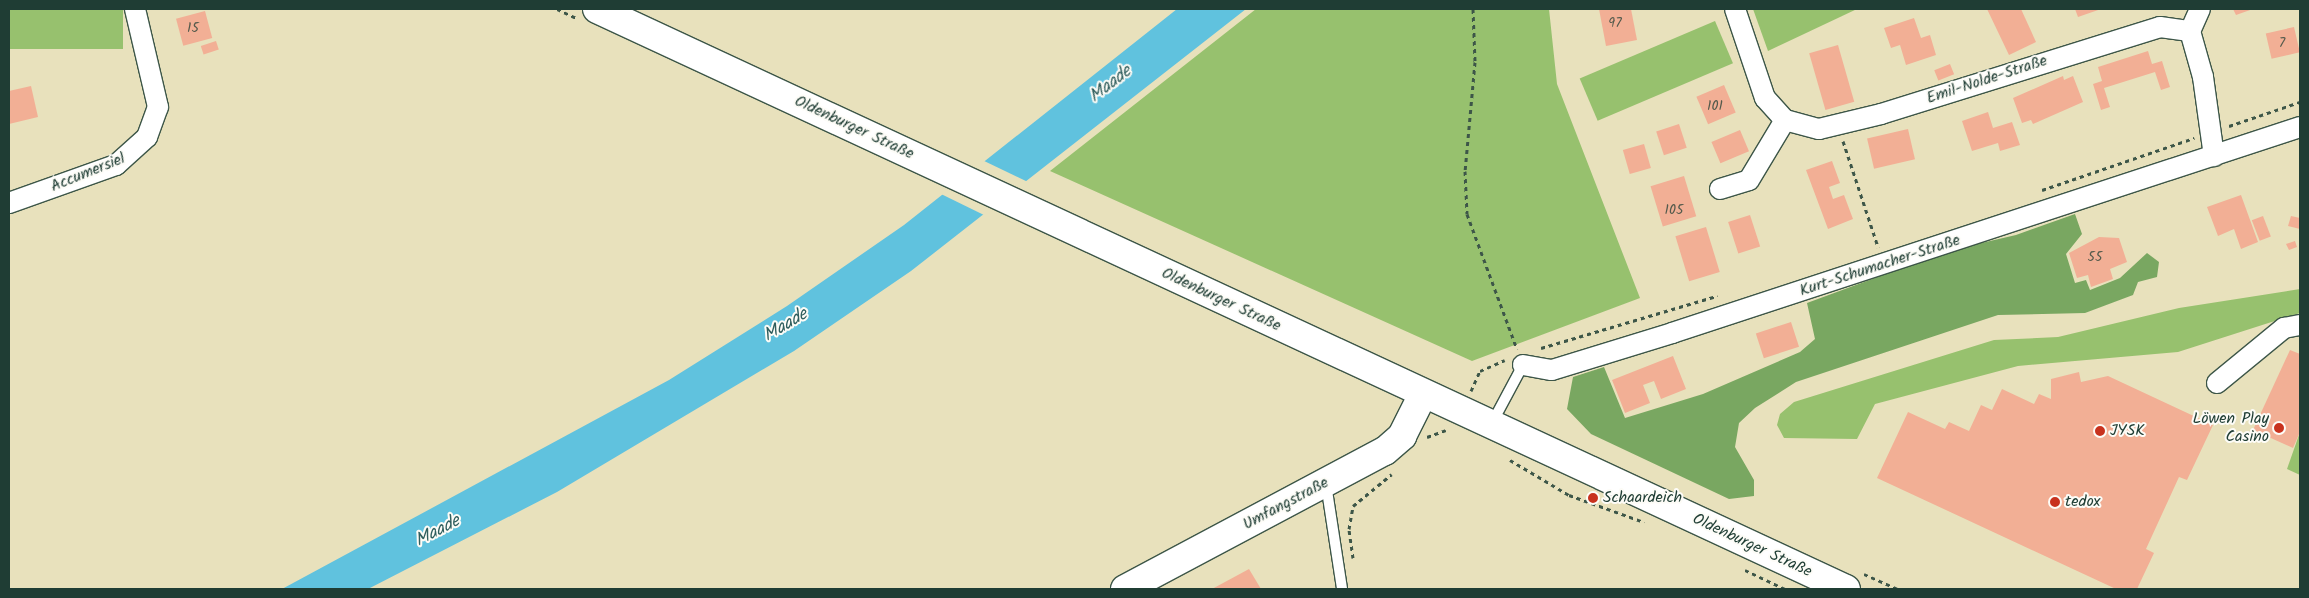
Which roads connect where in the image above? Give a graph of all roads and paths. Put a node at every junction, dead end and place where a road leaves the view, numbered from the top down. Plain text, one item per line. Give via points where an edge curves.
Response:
1 (135, 9) edge
2 (597, 9) edge
3 (1473, 9) edge
4 (1735, 9) edge
5 (2200, 9) edge
6 (2190, 31) junction
7 (2300, 102) edge
8 (1785, 120) junction
9 (1838, 127) junction
10 (2300, 127) edge
11 (2208, 133) junction
12 (2214, 156) junction
13 (1720, 189) dead end
14 (2035, 192) dead end
15 (9, 203) edge
16 (1887, 243) dead end
17 (1878, 247) junction
18 (1868, 250) dead end
19 (1726, 293) dead end
20 (2300, 325) edge
21 (1524, 356) junction
22 (2217, 383) dead end
23 (1423, 394) junction
24 (1462, 412) junction
25 (1491, 426) junction
26 (1505, 458) dead end
27 (1395, 471) dead end
28 (1326, 483) junction
29 (1650, 524) dead end
30 (1735, 564) dead end
31 (1341, 584) edge
32 (1125, 589) edge
33 (1785, 589) edge
34 (1846, 589) edge

1 - 15 street, Accumersiel via 158,107 147,137 116,165
2 - 23 main road, Oldenburger Straße
3 - 21 path via 1475,62 1465,171 1466,214 1518,354
4 - 8 street via 1753,73 1765,98
5 - 6 street
6 - 9 street, Emil-Nolde-Straße via 2160,27 2131,34
6 - 11 street via 2204,77
7 - 11 path
8 - 9 street, Emil-Nolde-Straße via 1819,129
8 - 13 street via 1749,180
9 - 17 path
10 - 12 street, Kurt-Schumacher-Straße
11 - 12 street
11 - 14 path
12 - 21 street, Kurt-Schumacher-Straße via 1562,367
16 - 17 path
17 - 18 path
19 - 21 path
20 - 22 street via 2284,328
21 - 24 path via 1480,371
21 - 25 lane
23 - 24 main road, Oldenburger Straße
23 - 28 main road, Umfangstraße via 1402,436 1385,451
24 - 25 main road, Oldenburger Straße
25 - 34 main road, Oldenburger Straße
26 - 29 path via 1569,495
27 - 31 path via 1353,506 1349,529 1353,566
28 - 31 lane
28 - 32 main road, Umfangstraße
30 - 33 path

